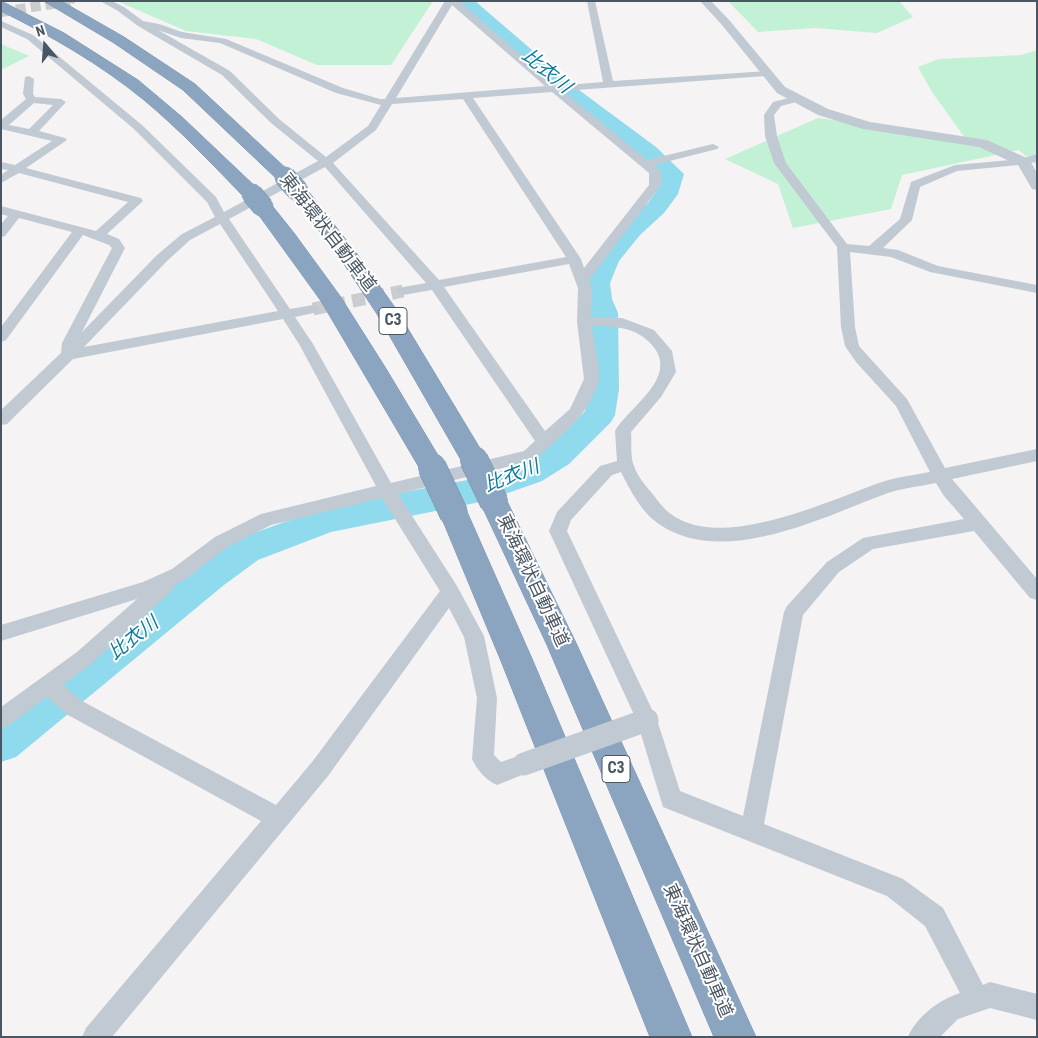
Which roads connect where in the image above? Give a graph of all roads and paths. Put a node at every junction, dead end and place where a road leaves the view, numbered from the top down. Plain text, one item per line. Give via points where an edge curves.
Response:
1 (51, 1) edge
2 (104, 1) edge
3 (452, 1) edge
4 (591, 1) edge
5 (705, 1) edge
6 (1, 5) edge
7 (1, 24) edge
8 (141, 24) junction
9 (765, 73) junction
10 (29, 79) dead end
11 (608, 84) junction
12 (552, 88) junction
13 (466, 96) junction
14 (796, 99) junction
15 (32, 100) junction
16 (387, 103) junction
17 (1, 126) edge
18 (31, 133) junction
19 (713, 147) dead end
20 (1030, 160) edge
21 (326, 162) junction
22 (645, 164) junction
23 (1, 165) edge
24 (17, 169) junction
25 (1, 180) edge
26 (1037, 186) edge
27 (1, 210) edge
28 (16, 214) junction
29 (221, 217) junction
30 (80, 230) junction
31 (1, 233) edge
32 (98, 235) junction
33 (843, 247) junction
34 (873, 250) junction
35 (574, 259) junction
36 (582, 280) junction
37 (435, 284) junction
38 (1037, 289) edge
39 (403, 291) tunnel mouth
40 (313, 309) tunnel mouth
41 (287, 314) junction
42 (584, 322) junction
43 (1, 337) edge
44 (68, 355) junction
45 (1, 420) edge
46 (545, 443) junction
47 (1037, 455) edge
48 (625, 465) junction
49 (941, 474) junction
50 (387, 491) junction
51 (979, 523) junction
52 (179, 574) junction
53 (450, 592) junction
54 (1037, 592) edge
55 (1, 633) edge
56 (47, 685) junction
57 (1, 720) edge
58 (647, 720) junction
59 (278, 818) junction
60 (751, 830) junction
61 (976, 998) junction
62 (1033, 1011) edge
63 (95, 1037) edge
64 (671, 1037) edge
65 (735, 1037) edge
66 (921, 1037) edge

1 - 65 highway, 東海環状自動車道 / C3, bridge via 119,40 189,87 292,184 345,251 388,314 474,460 562,645
2 - 8 street
3 - 12 street
3 - 16 street
4 - 11 street
5 - 9 street
6 - 64 highway, 東海環状自動車道 / C3, bridge via 58,35 125,78 176,120 257,201 309,267 354,334 432,467 454,514
7 - 29 street via 30,37 138,128 212,200
8 - 16 street via 150,23 182,35 224,41 334,88
8 - 21 street via 226,73 275,121
9 - 11 street
9 - 14 street via 781,90
10 - 15 street via 28,94
11 - 12 street
12 - 13 street
12 - 22 street
13 - 16 street
13 - 35 street
14 - 20 street via 823,112 868,126 982,143
14 - 33 street via 776,104 769,115 771,136 780,163
15 - 17 street
15 - 18 street via 61,102
16 - 21 street via 372,128
17 - 18 street
18 - 24 street via 61,140
19 - 22 street
20 - 26 street
20 - 34 street via 955,168 915,185 906,220
21 - 29 street
21 - 37 street
22 - 36 street via 655,172 655,186
23 - 24 street
24 - 25 street
24 - 32 street via 137,200
27 - 28 street
28 - 30 street
28 - 31 street
29 - 41 street
29 - 44 street via 186,237 162,258
30 - 32 street
30 - 43 street
32 - 44 street via 119,248 69,343
33 - 34 street
33 - 49 street via 852,346 902,403
34 - 38 street via 903,256 935,269
35 - 36 street
35 - 37 street
36 - 42 street via 585,288
37 - 39 street
37 - 46 street
40 - 41 street
41 - 44 street
41 - 50 street
42 - 46 street via 592,379 576,412
42 - 48 street via 622,322 649,333 665,351 668,372 656,393 623,431
44 - 45 street
46 - 50 street via 529,456
47 - 49 street
48 - 49 street via 636,485 663,518 676,526 713,534 788,524 887,487
48 - 58 street via 606,470 563,517 558,531
49 - 51 street via 950,490
50 - 52 street via 268,519 221,542
50 - 53 street
51 - 54 street
51 - 60 street via 869,543 833,567 794,612
52 - 55 street via 148,588
52 - 56 street via 84,658
53 - 58 street, bridge via 474,636 487,698 484,759 497,774
53 - 59 street via 320,769
56 - 57 street
56 - 59 street via 74,708
58 - 60 street via 671,799
59 - 63 street
60 - 61 street via 895,886 934,917
61 - 62 street via 990,994
61 - 66 street via 950,1009

